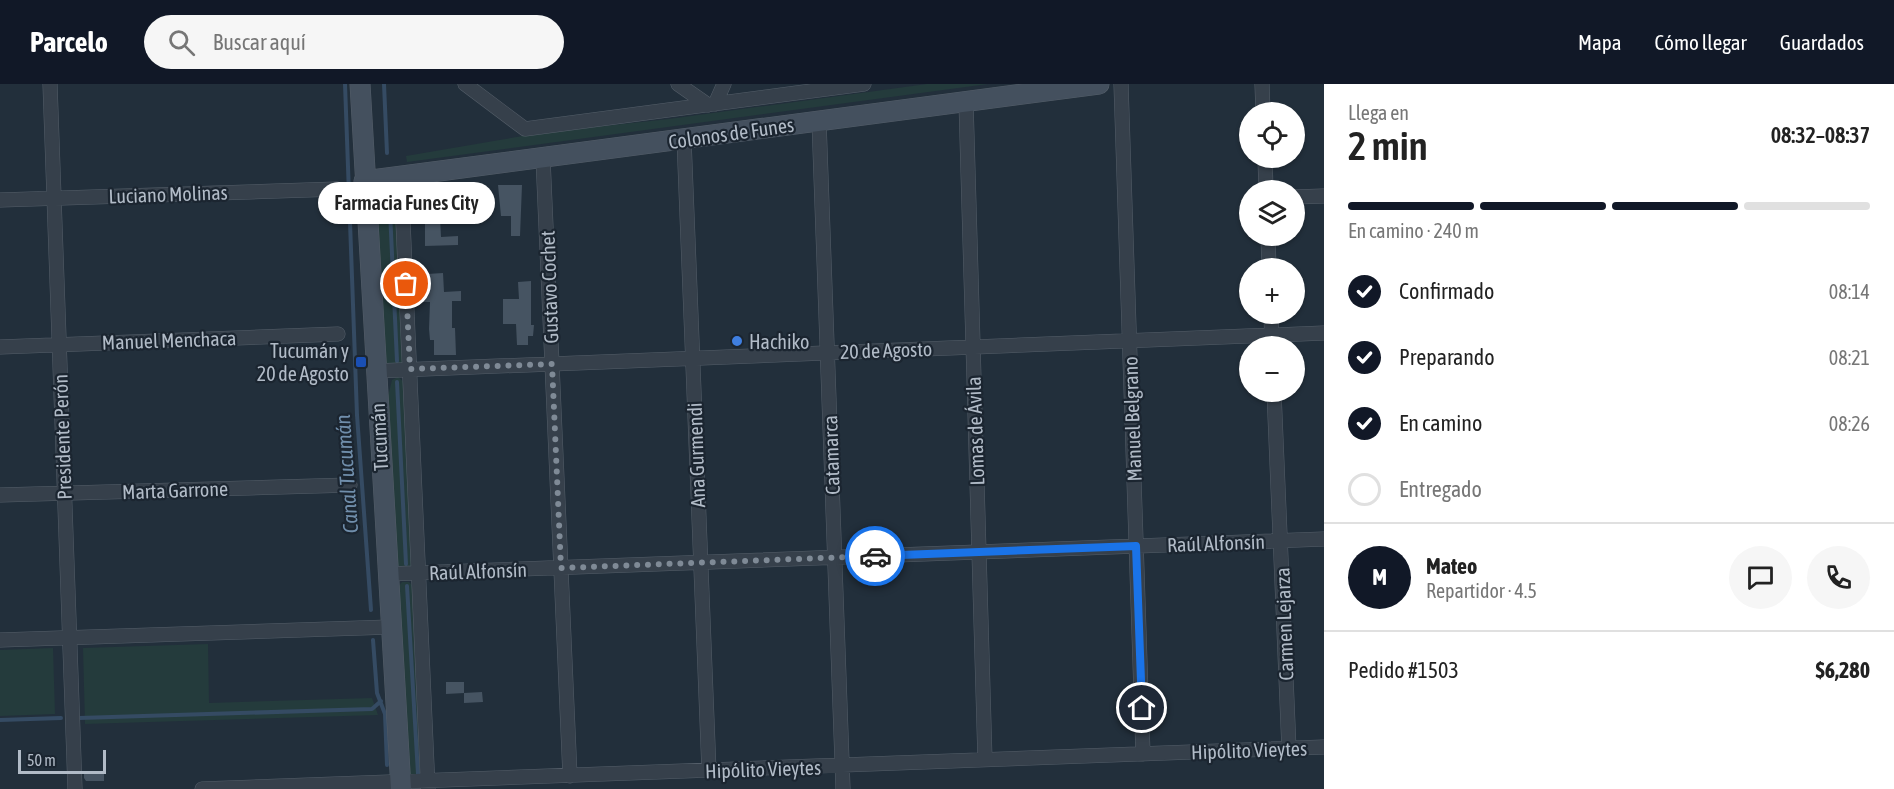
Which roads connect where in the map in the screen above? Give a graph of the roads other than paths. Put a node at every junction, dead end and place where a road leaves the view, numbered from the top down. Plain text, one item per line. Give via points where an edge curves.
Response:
1 (50, 84) edge
2 (360, 84) edge
3 (465, 84) edge
4 (678, 84) edge
5 (724, 84) edge
6 (864, 84) edge
7 (1099, 84) edge
8 (1121, 84) edge
9 (1262, 84) edge
10 (966, 102) junction
11 (1263, 102) edge
12 (712, 104) junction
13 (819, 121) junction
14 (684, 139) junction
15 (543, 158) junction
16 (401, 176) junction
17 (364, 181) junction
18 (337, 189) dead end
19 (1324, 196) edge
20 (1305, 197) edge
21 (54, 198) junction
22 (0, 200) edge
23 (1324, 333) edge
24 (338, 334) dead end
25 (1304, 336) edge
26 (1130, 341) junction
27 (1239, 341) edge
28 (59, 345) junction
29 (0, 347) edge
30 (972, 347) junction
31 (827, 353) junction
32 (693, 358) junction
33 (552, 364) junction
34 (410, 369) junction
35 (375, 371) junction
36 (1274, 402) edge
37 (350, 485) dead end
38 (64, 493) junction
39 (0, 495) edge
40 (1324, 539) edge
41 (1280, 540) junction
42 (1136, 546) junction
43 (978, 552) junction
44 (835, 557) junction
45 (700, 562) junction
46 (561, 568) junction
47 (418, 573) junction
48 (388, 574) junction
49 (390, 627) junction
50 (69, 638) junction
51 (0, 640) edge
52 (1324, 747) edge
53 (1289, 749) junction
54 (1143, 754) junction
55 (985, 760) junction
56 (842, 766) junction
57 (709, 771) junction
58 (629, 774) junction
59 (570, 776) junction
60 (428, 785) edge
61 (401, 786) edge
62 (75, 789) edge
63 (202, 789) edge
64 (630, 789) edge
65 (843, 789) edge

1 - 21 street, Presidente Perón
2 - 17 street, Tucumán
3 - 12 street via 525,129
4 - 12 street
5 - 12 street
6 - 12 street
7 - 10 street, Colonos de Funes
8 - 26 street, Manuel Belgrano
9 - 11 street
10 - 13 street, Colonos de Funes
10 - 30 street, Lomas de Ávila
13 - 14 street, Colonos de Funes
13 - 31 street, Catamarca
14 - 15 street, Colonos de Funes
14 - 32 street, Ana Gurmendi
15 - 16 street, Colonos de Funes
15 - 33 street, Gustavo Cochet
16 - 17 street, Colonos de Funes
16 - 34 street, Tucumán
17 - 35 street, Tucumán
18 - 21 street, Luciano Molinas
19 - 20 street
21 - 22 street, Luciano Molinas
21 - 28 street, Presidente Perón
23 - 25 street, 20 de Agosto
24 - 28 street, Manuel Menchaca
26 - 27 street, 20 de Agosto
26 - 30 street, 20 de Agosto
26 - 42 street, Manuel Belgrano
28 - 29 street, Manuel Menchaca
28 - 38 street, Presidente Perón
30 - 31 street, 20 de Agosto
30 - 43 street, Lomas de Ávila
31 - 32 street, 20 de Agosto
31 - 44 street, Catamarca
32 - 33 street, 20 de Agosto
32 - 45 street, Ana Gurmendi
33 - 34 street, 20 de Agosto
33 - 46 street, Gustavo Cochet
34 - 35 street, 20 de Agosto
34 - 47 street, Tucumán
35 - 48 street, Tucumán
36 - 41 street, Carmen Lejarza
37 - 38 street, Marta Garrone
38 - 39 street, Marta Garrone
38 - 50 street, Presidente Perón
40 - 41 street, Raúl Alfonsín
41 - 42 street, Raúl Alfonsín
41 - 53 street, Carmen Lejarza
42 - 43 street, Raúl Alfonsín
42 - 54 street, Manuel Belgrano
43 - 44 street, Raúl Alfonsín
43 - 55 street, Lomas de Ávila
44 - 45 street, Raúl Alfonsín
44 - 56 street, Catamarca
45 - 46 street, Raúl Alfonsín
45 - 57 street, Ana Gurmendi
46 - 47 street, Raúl Alfonsín
46 - 59 street, Gustavo Cochet
47 - 48 street, Raúl Alfonsín
47 - 60 street, Tucumán
48 - 49 street, Tucumán
49 - 50 street
49 - 61 street, Tucumán
50 - 51 street
50 - 62 street, Presidente Perón
52 - 53 street, Hipólito Vieytes
53 - 54 street, Hipólito Vieytes
54 - 55 street, Hipólito Vieytes
55 - 56 street, Hipólito Vieytes
56 - 57 street, Hipólito Vieytes
56 - 65 street, Catamarca
57 - 58 street, Hipólito Vieytes
58 - 59 street, Hipólito Vieytes
58 - 64 street
59 - 60 street, Hipólito Vieytes
60 - 61 street, Hipólito Vieytes
61 - 63 street, Hipólito Vieytes

